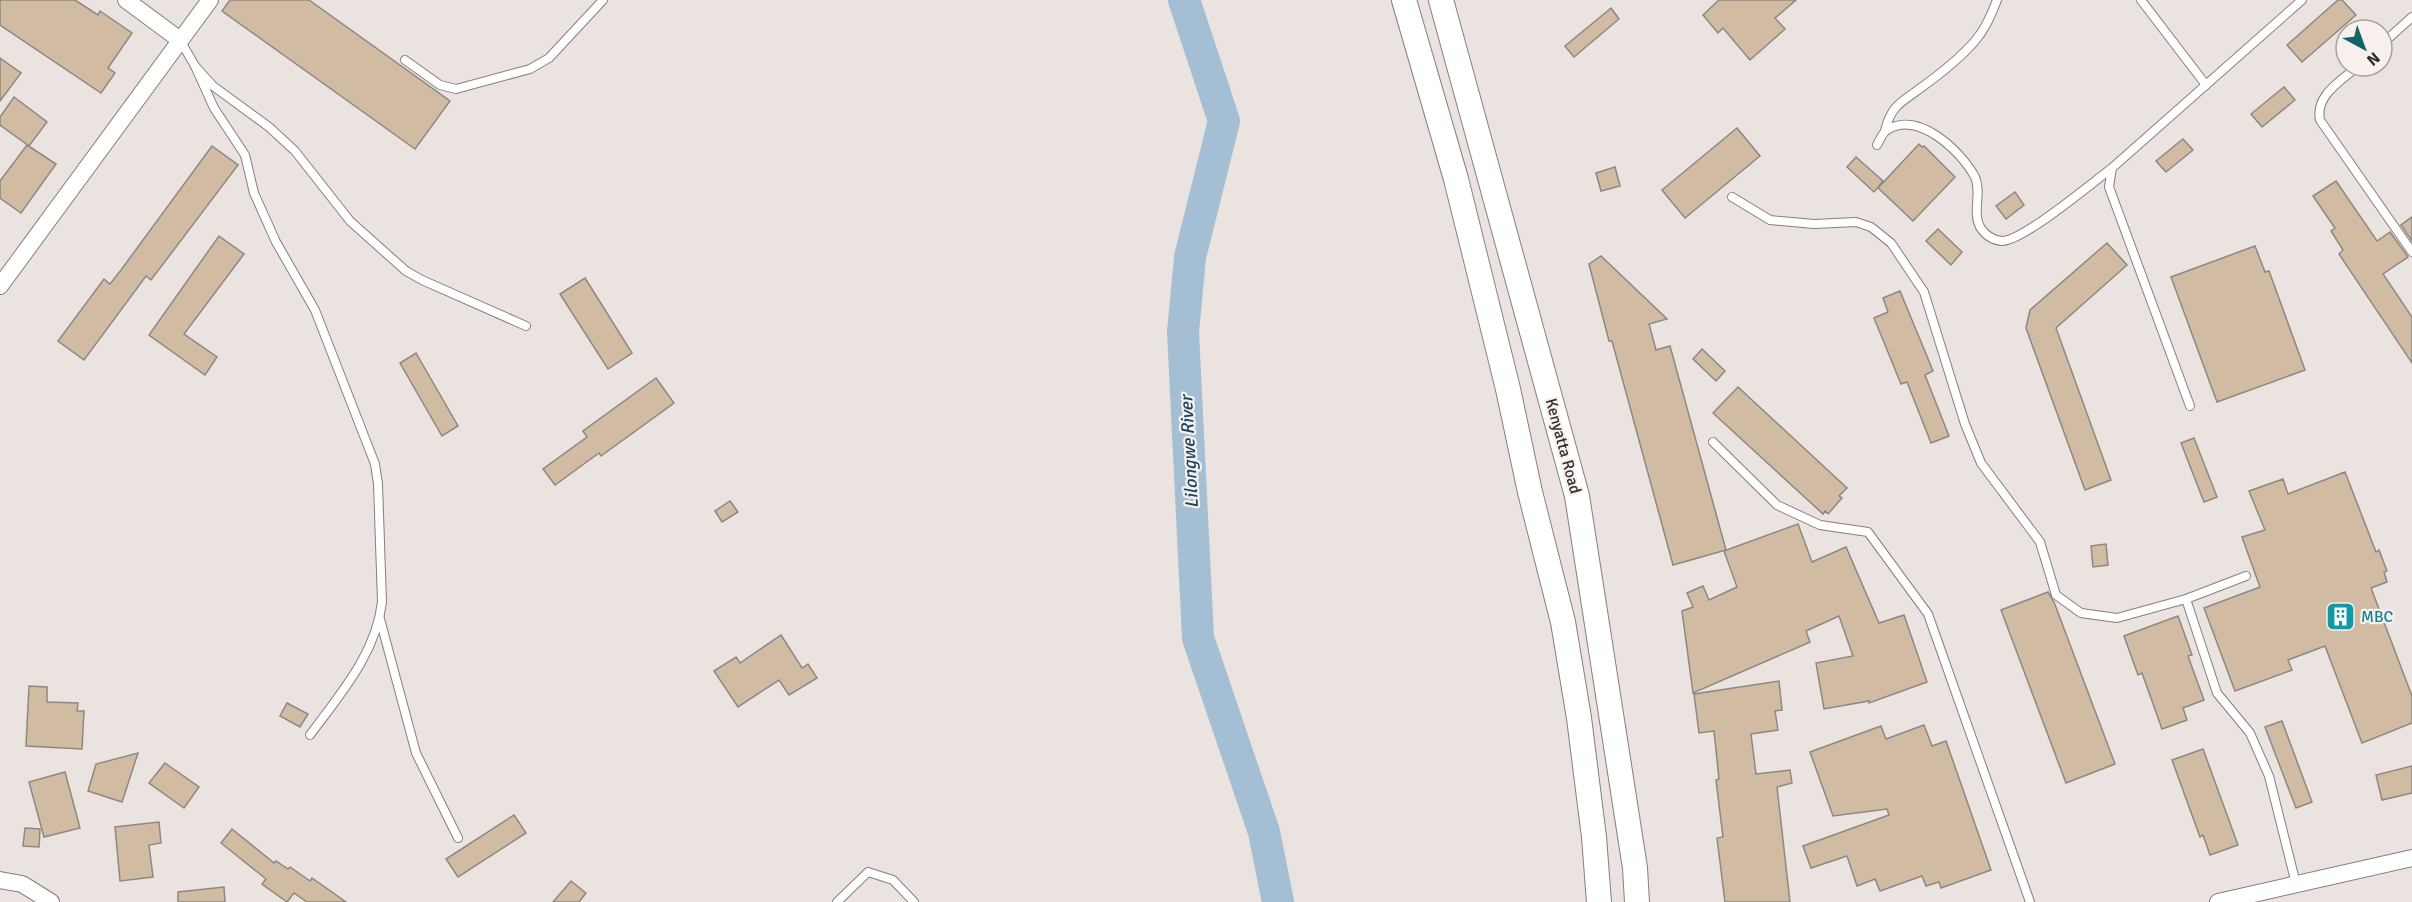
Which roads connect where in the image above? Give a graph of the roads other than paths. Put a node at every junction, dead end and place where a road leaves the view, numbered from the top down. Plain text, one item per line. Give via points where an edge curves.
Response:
1 (126, 0) edge
2 (210, 0) edge
3 (603, 0) edge
4 (1404, 0) edge
5 (1441, 0) edge
6 (1997, 0) edge
7 (2141, 0) edge
8 (2302, 0) edge
9 (2412, 17) edge
10 (2394, 33) edge
11 (180, 40) junction
12 (405, 60) dead end
13 (195, 66) junction
14 (2344, 78) edge
15 (2206, 85) junction
16 (1885, 131) junction
17 (1877, 145) dead end
18 (2112, 168) junction
19 (1732, 197) dead end
20 (2412, 252) edge
21 (0, 286) edge
22 (526, 326) dead end
23 (2190, 406) dead end
24 (1713, 442) dead end
25 (2246, 576) dead end
26 (2186, 599) junction
27 (380, 618) junction
28 (310, 735) dead end
29 (458, 838) dead end
30 (2412, 858) edge
31 (0, 880) edge
32 (2296, 884) junction
33 (51, 902) edge
34 (837, 902) edge
35 (914, 902) edge
36 (1599, 902) edge
37 (1637, 902) edge
38 (2030, 902) edge
39 (2218, 902) edge

1 - 11 street
2 - 11 street
3 - 12 lane via 549,58 531,69 456,89 440,85
4 - 36 main road via 1456,179 1563,622 1579,718
5 - 37 main road, Kenyatta Road via 1576,496 1635,868
6 - 16 lane via 1986,27 1974,42 1900,101 1888,116
7 - 15 lane
8 - 15 lane
9 - 10 lane
11 - 13 lane
11 - 21 street
13 - 22 lane via 213,86 295,151 350,222 406,271
13 - 27 lane via 214,108 245,155 254,193 276,242 315,310 375,464
14 - 20 lane via 2322,98 2320,120
15 - 18 lane
16 - 17 lane
16 - 18 lane via 1901,124 1921,128 1954,148 1976,180 1979,225 1989,238 2003,241 2039,223
18 - 23 lane via 2109,188
19 - 26 lane via 1770,220 1856,222 1871,227 1891,243 1924,292 1981,463 2040,542 2056,595 2081,613 2117,618
24 - 38 lane via 1777,505 1820,525 1868,532 1928,614
25 - 26 lane
26 - 32 lane via 2217,693 2250,733 2269,776
27 - 28 lane via 358,670
27 - 29 lane via 416,753
30 - 32 street
31 - 33 street via 22,884
32 - 39 street
34 - 35 lane via 868,872 893,880

